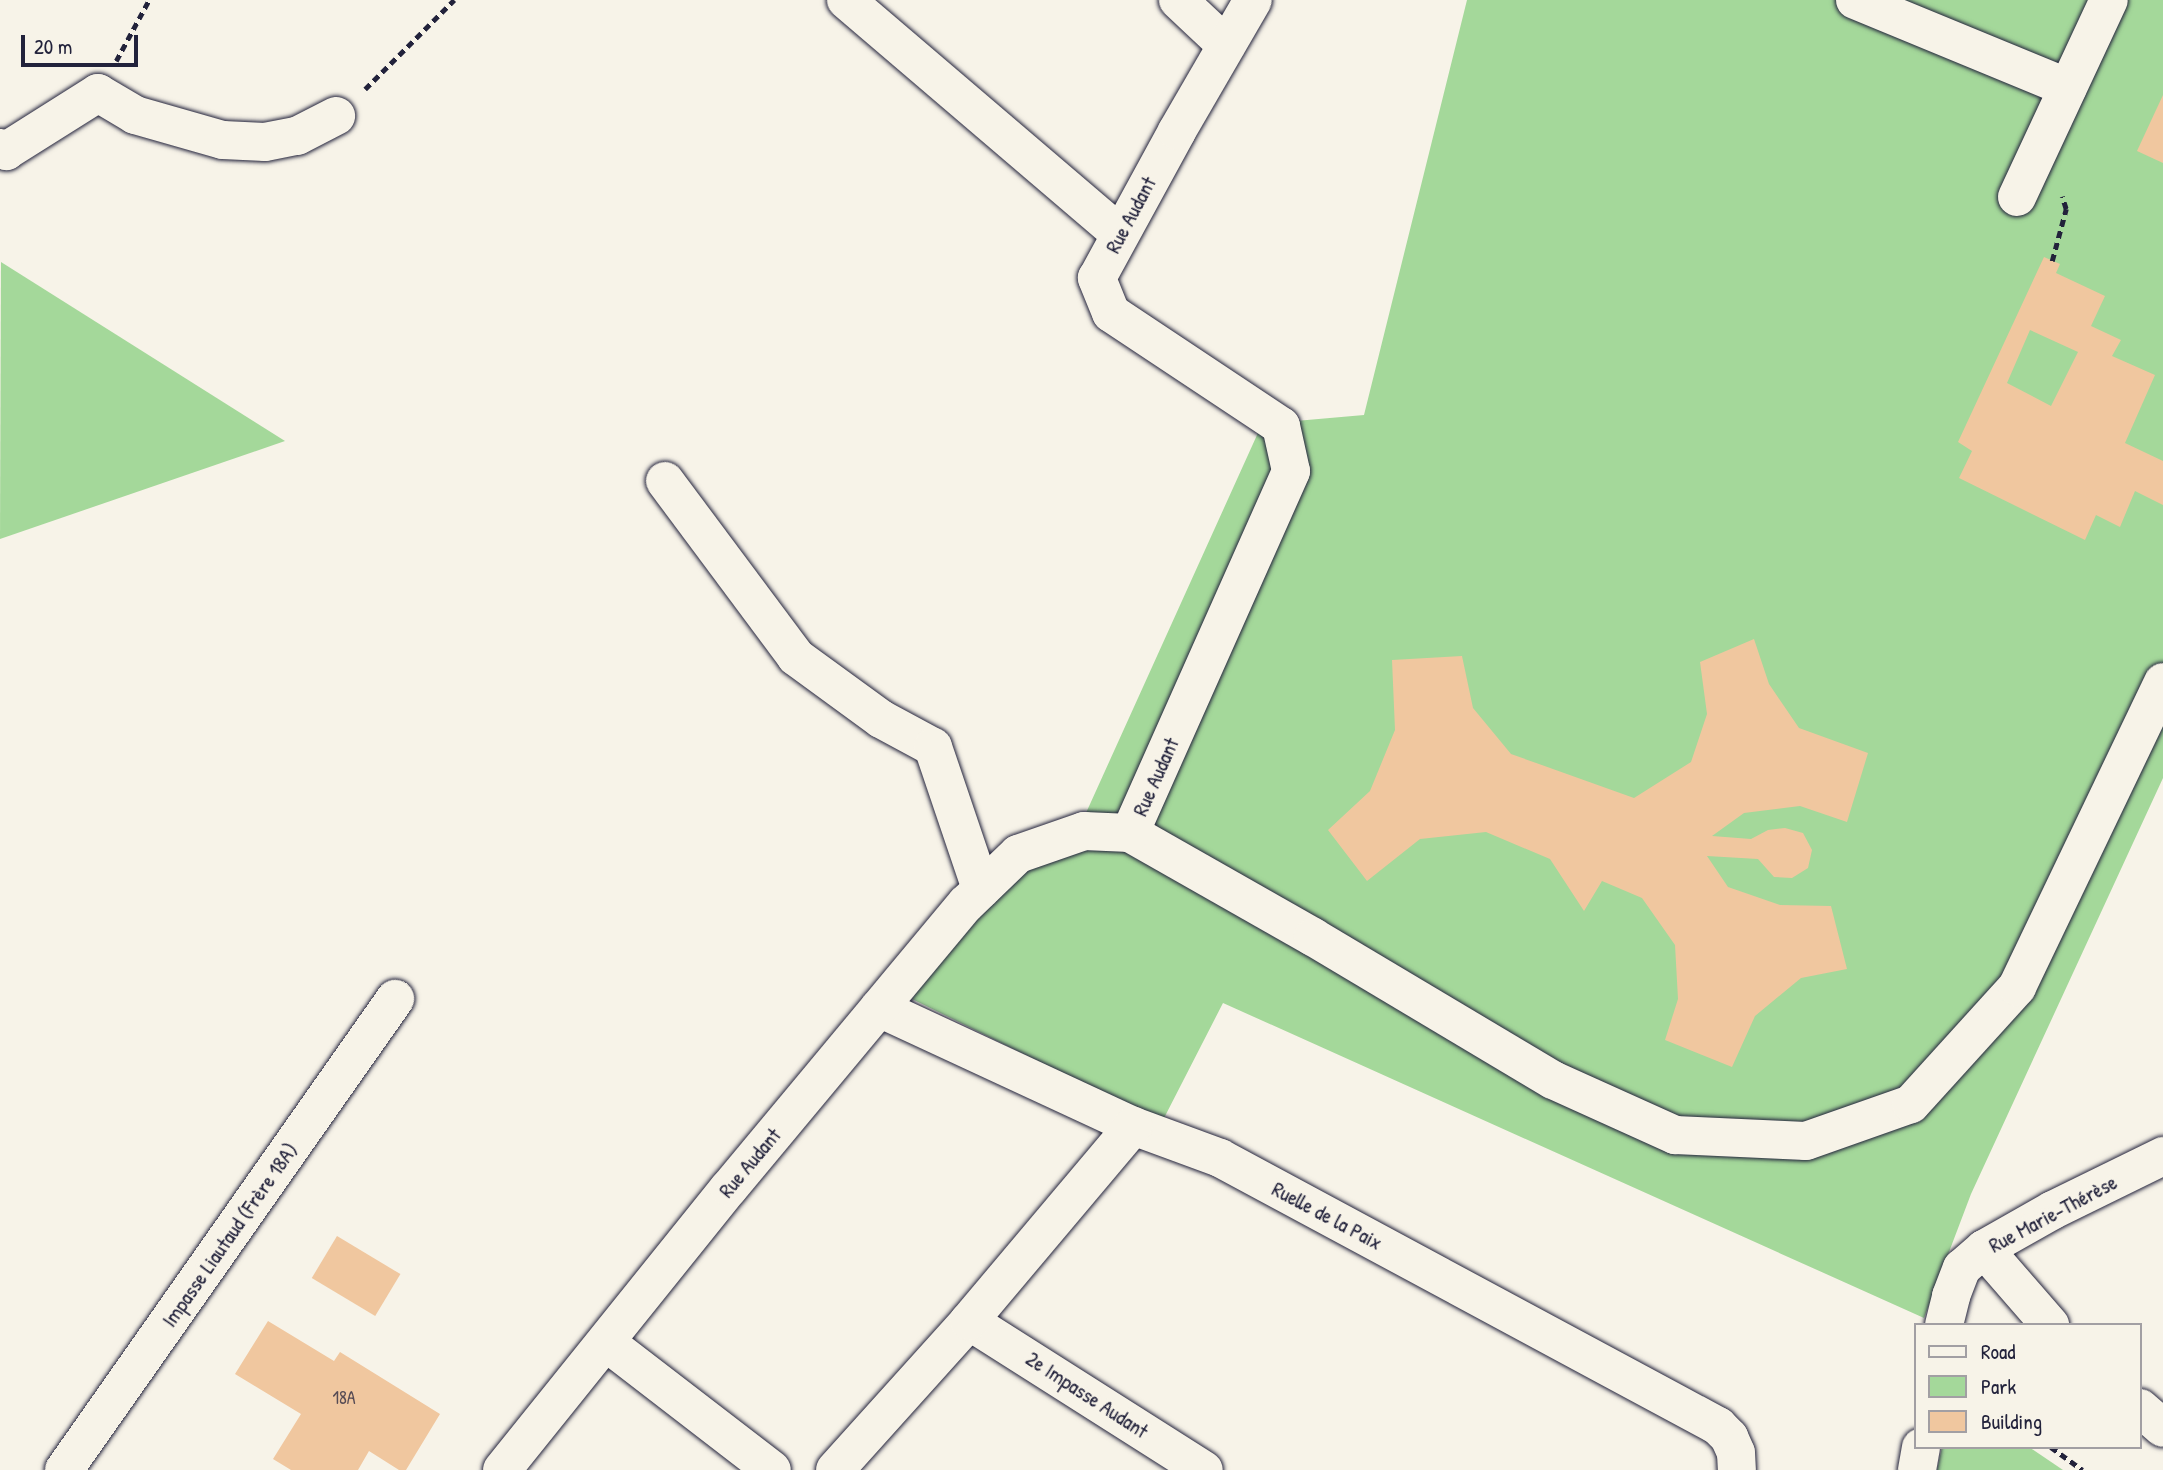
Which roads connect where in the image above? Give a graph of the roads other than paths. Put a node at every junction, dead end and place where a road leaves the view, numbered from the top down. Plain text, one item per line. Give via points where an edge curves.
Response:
1 (846, 0) edge
2 (1178, 0) edge
3 (1253, 0) edge
4 (1855, 0) edge
5 (2109, 0) edge
6 (1226, 45) junction
7 (2068, 88) junction
8 (336, 116) road end
9 (0, 148) edge
10 (2017, 197) dead end
11 (1120, 234) junction
12 (666, 481) dead end
13 (2163, 682) edge
14 (1130, 833) junction
15 (981, 889) junction
16 (395, 999) dead end
17 (879, 1008) junction
18 (1133, 1126) junction
19 (2163, 1156) edge
20 (1984, 1249) junction
21 (970, 1321) junction
22 (1944, 1323) edge
23 (2048, 1323) edge
24 (607, 1343) junction
25 (2142, 1410) edge
26 (2163, 1428) edge
27 (1921, 1449) edge
28 (64, 1470) edge
29 (502, 1470) edge
30 (772, 1470) edge
31 (835, 1470) edge
32 (1204, 1470) edge
33 (1737, 1470) edge
34 (1917, 1470) edge

1 - 11 street
2 - 6 street
3 - 6 street, Rue Audant
4 - 7 street
5 - 7 street
6 - 11 street, Rue Audant
7 - 10 street
8 - 9 street via 297,136 265,142 223,140 135,115 98,93 6,151
11 - 14 street, Rue Audant via 1097,278 1111,313 1281,426 1291,471
12 - 15 street via 796,657 881,719 933,747
13 - 14 street via 2017,987 1911,1104 1805,1141 1675,1135 1553,1080
14 - 15 street, Rue Audant via 1084,831 1018,854
15 - 17 street, Rue Audant
16 - 28 street, Impasse Liautaud (Frère 18A)
17 - 18 street, Ruelle de la Paix
17 - 24 street, Rue Audant
18 - 21 street
18 - 33 street, Ruelle de la Paix via 1220,1158 1718,1426 1729,1437
19 - 20 street, Rue Marie-Thérèse
20 - 22 street, Rue Marie-Thérèse via 1962,1268
20 - 23 street
21 - 31 street
21 - 32 street, 2e Impasse Audant
24 - 29 street, Rue Audant
24 - 30 street
25 - 26 street
27 - 34 street

